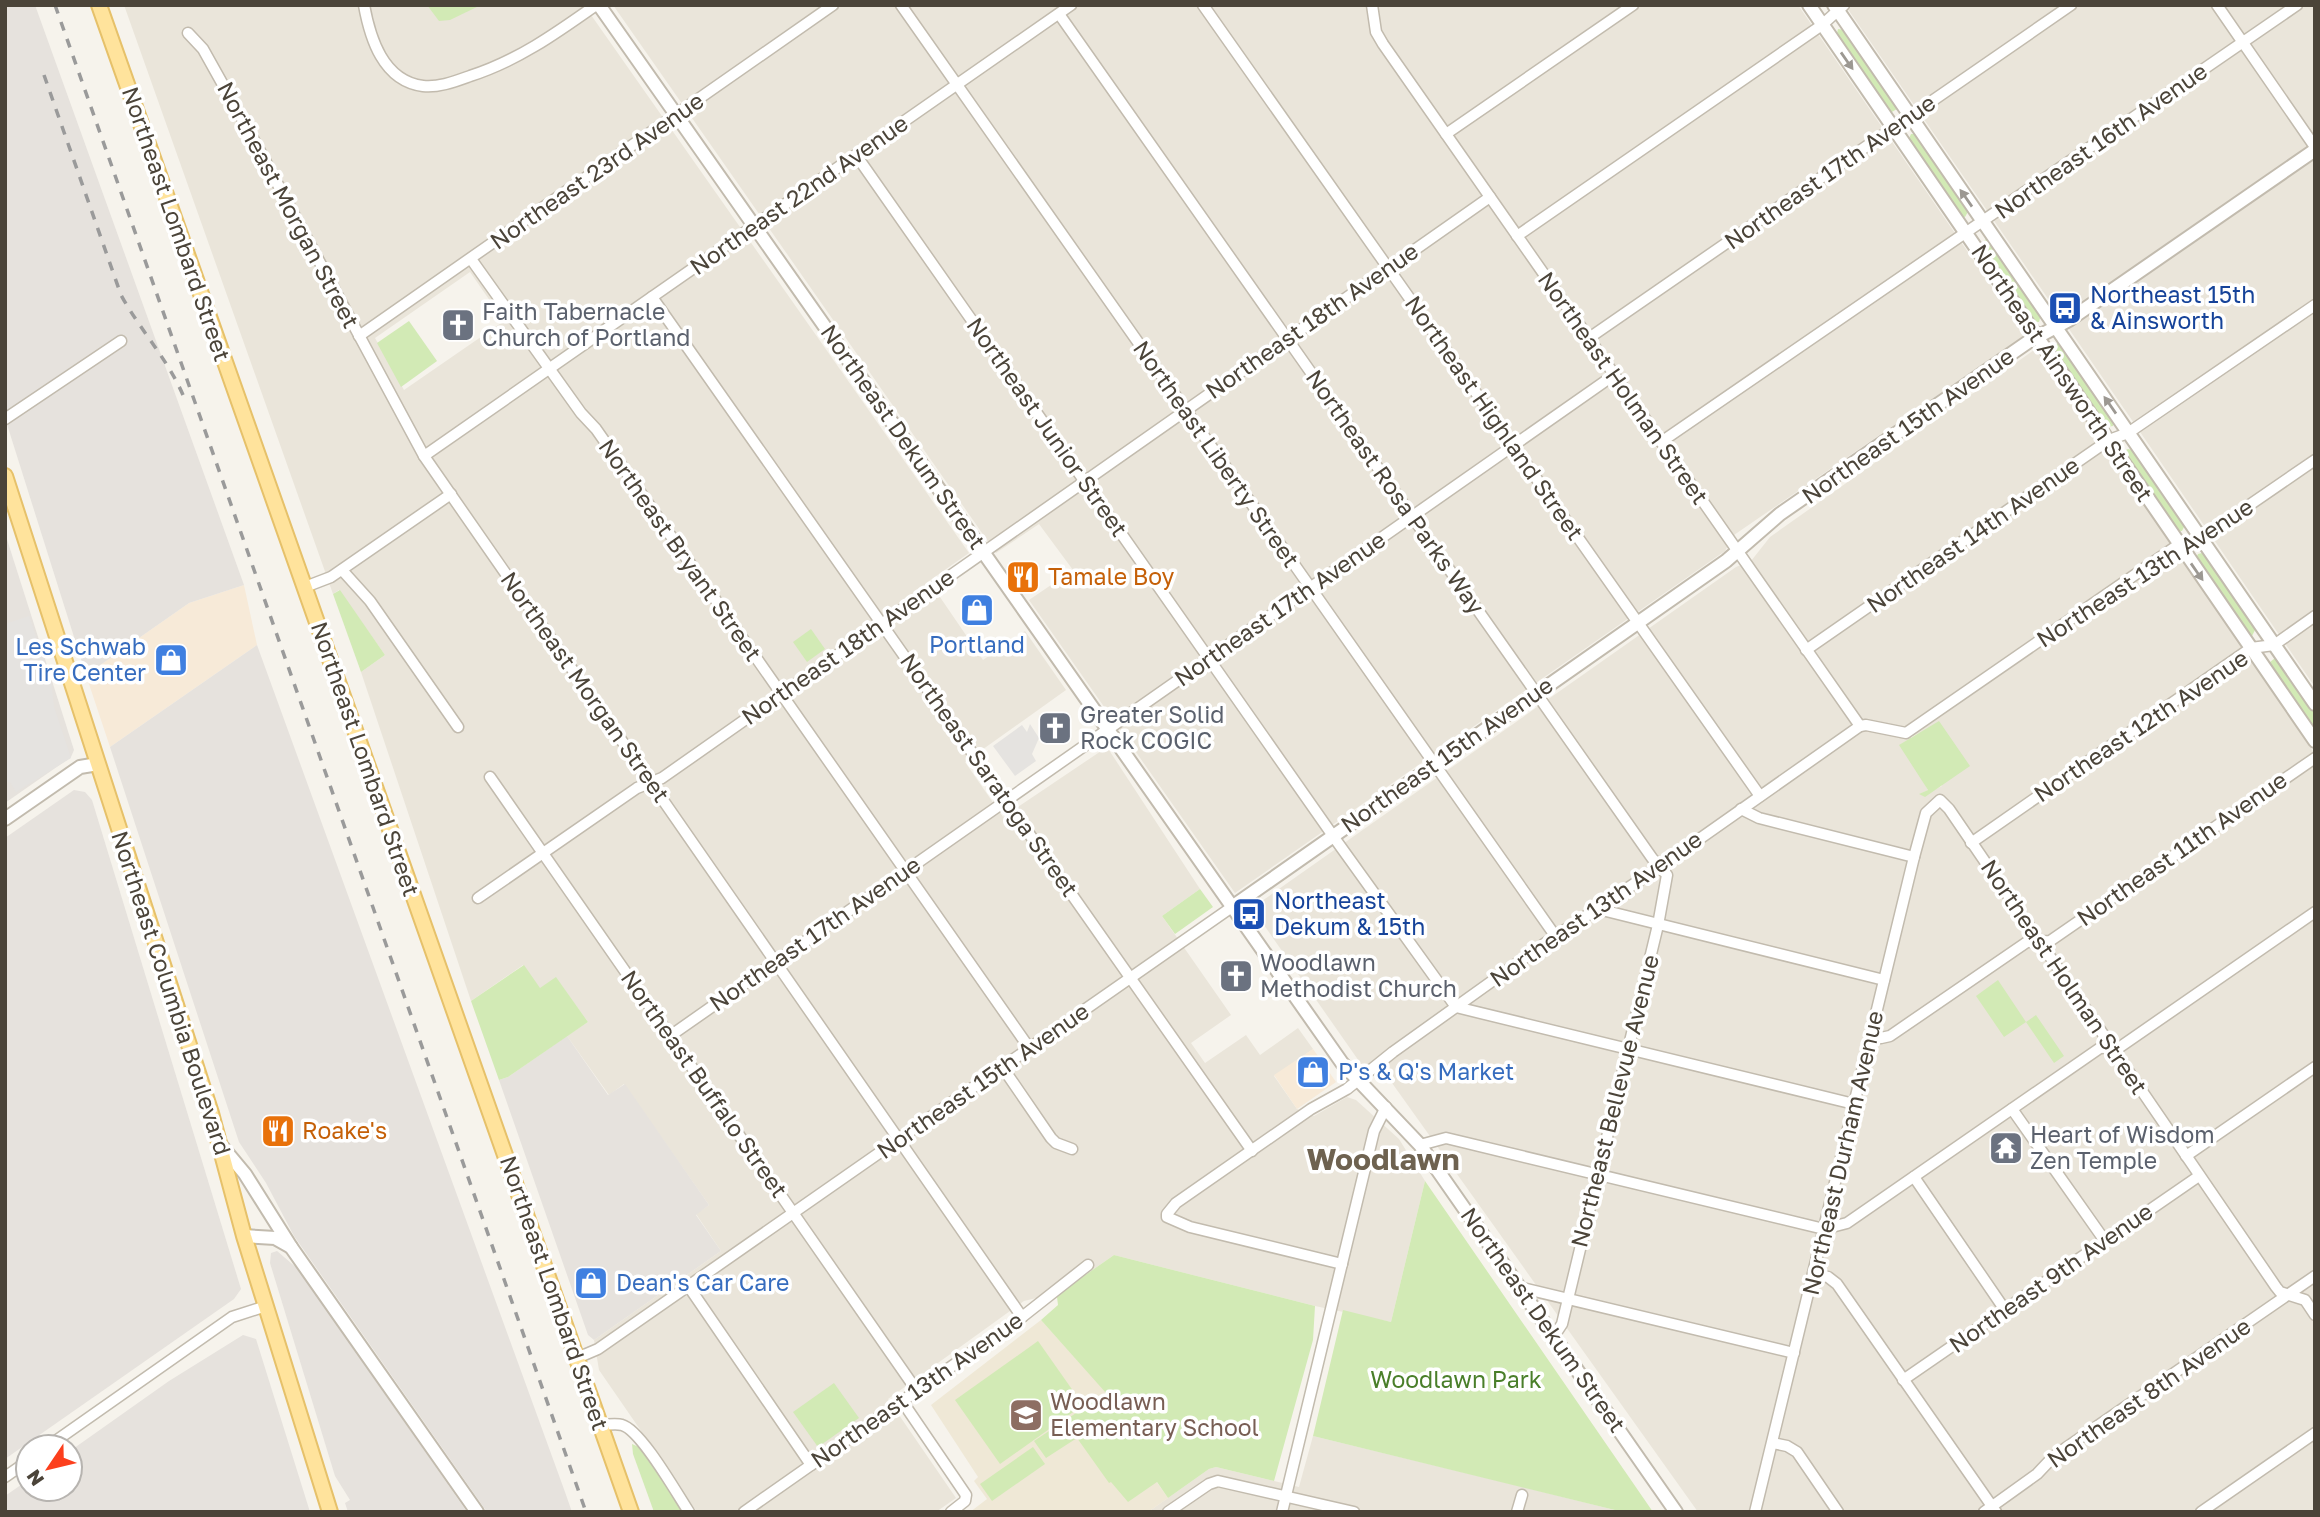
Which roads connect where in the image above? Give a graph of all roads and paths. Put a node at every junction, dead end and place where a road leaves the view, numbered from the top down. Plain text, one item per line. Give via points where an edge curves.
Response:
1 (99, 5) edge
2 (364, 5) edge
3 (597, 5) edge
4 (834, 5) edge
5 (901, 5) edge
6 (1071, 5) edge
7 (1203, 5) edge
8 (1372, 5) edge
9 (1633, 5) edge
10 (1808, 5) edge
11 (2071, 5) edge
12 (2217, 5) edge
13 (2297, 5) edge
14 (1839, 7) edge
15 (1059, 14) junction
16 (1822, 24) junction
17 (188, 33) dead end
18 (2243, 43) junction
19 (957, 84) junction
20 (676, 115) junction
21 (1910, 116) junction
22 (1894, 129) junction
23 (1446, 134) junction
24 (2315, 148) edge
25 (856, 155) junction
26 (1490, 197) junction
27 (1983, 222) junction
28 (755, 226) junction
29 (1966, 232) junction
30 (1517, 236) junction
31 (471, 259) junction
32 (1388, 268) junction
33 (652, 298) junction
34 (2315, 305) edge
35 (2056, 327) junction
36 (359, 336) junction
37 (2038, 337) junction
38 (1589, 338) junction
39 (1288, 339) junction
40 (121, 341) dead end
41 (550, 369) junction
42 (1614, 375) junction
43 (1185, 410) junction
44 (5, 419) edge
45 (2128, 433) junction
46 (2109, 440) junction
47 (1661, 442) junction
48 (1513, 446) junction
49 (424, 456) junction
50 (2315, 460) edge
51 (5, 476) edge
52 (1085, 482) junction
53 (451, 495) junction
54 (1412, 516) junction
55 (2200, 539) junction
56 (2178, 545) junction
57 (1737, 551) junction
58 (984, 552) junction
59 (342, 569) junction
60 (304, 587) junction
61 (1310, 588) junction
62 (2315, 616) edge
63 (1637, 621) junction
64 (882, 623) junction
65 (2274, 645) junction
66 (2251, 648) junction
67 (1806, 650) junction
68 (1209, 659) junction
69 (1535, 692) junction
70 (781, 694) junction
71 (2315, 704) edge
72 (1860, 726) junction
73 (458, 727) dead end
74 (1108, 729) junction
75 (2315, 741) edge
76 (2315, 758) edge
77 (98, 764) junction
78 (1434, 764) junction
79 (489, 777) dead end
80 (651, 782) junction
81 (1760, 796) junction
82 (1007, 800) junction
83 (1940, 800) joint
84 (1741, 809) junction
85 (5, 819) edge
86 (1332, 835) junction
87 (1971, 843) junction
88 (544, 853) junction
89 (1914, 857) junction
90 (1661, 866) junction
91 (905, 871) junction
92 (478, 898) dead end
93 (1232, 906) junction
94 (1598, 909) junction
95 (2315, 912) edge
96 (1658, 925) junction
97 (1556, 937) junction
98 (2039, 942) junction
99 (775, 962) junction
100 (1131, 978) junction
101 (1884, 980) junction
102 (1456, 1007) junction
103 (670, 1035) junction
104 (1870, 1036) junction
105 (2111, 1047) junction
106 (1030, 1049) junction
107 (1628, 1049) junction
108 (2315, 1067) edge
109 (1003, 1068) junction
110 (1360, 1080) junction
111 (1854, 1104) junction
112 (1386, 1107) junction
113 (2012, 1109) junction
114 (900, 1139) junction
115 (220, 1144) junction
116 (1420, 1145) junction
117 (1072, 1149) dead end
118 (1252, 1151) junction
119 (2186, 1156) junction
120 (1597, 1175) junction
121 (2199, 1176) junction
122 (1914, 1177) junction
123 (794, 1214) junction
124 (1824, 1229) junction
125 (244, 1236) junction
126 (2105, 1241) junction
127 (292, 1247) junction
128 (1342, 1264) junction
129 (1088, 1265) dead end
130 (1814, 1274) junction
131 (2315, 1276) edge
132 (689, 1287) junction
133 (1522, 1288) junction
134 (2288, 1294) junction
135 (1568, 1298) junction
136 (266, 1306) junction
137 (2005, 1310) junction
138 (2315, 1315) edge
139 (1022, 1317) junction
140 (1554, 1336) junction
141 (1794, 1353) junction
142 (577, 1358) junction
143 (1903, 1380) junction
144 (917, 1391) junction
145 (902, 1401) junction
146 (600, 1425) junction
147 (67, 1433) edge
148 (2315, 1433) edge
149 (1773, 1443) junction
150 (811, 1465) junction
151 (1286, 1495) junction
152 (1522, 1495) dead end
153 (758, 1502) junction
154 (1990, 1510) edge
155 (330, 1512) edge
156 (477, 1512) edge
157 (631, 1512) edge
158 (689, 1512) edge
159 (744, 1512) edge
160 (765, 1512) edge
161 (951, 1512) edge
162 (1168, 1512) edge
163 (1282, 1512) edge
164 (1354, 1512) edge
165 (1517, 1512) edge
166 (1676, 1512) edge
167 (1755, 1512) edge
168 (1838, 1512) edge
169 (2201, 1512) edge

1 - 60 main road, Northeast Lombard Street
2 - 3 street via 382,59 391,71 425,87 505,64
3 - 20 street, Northeast Dekum Street
4 - 20 street, Northeast 23rd Avenue
5 - 19 street, Northeast Liberty Street
6 - 15 street, Northeast 22nd Avenue
7 - 32 street, Northeast Highland Street
8 - 23 street, Northeast Holman Street via 1378,37
9 - 23 street
10 - 16 street, Northeast Ainsworth Street
11 - 21 street, Northeast 17th Avenue
12 - 18 street
13 - 18 street, Northeast 16th Avenue
14 - 16 street
14 - 21 street, Northeast Ainsworth Street
15 - 19 street, Northeast 22nd Avenue
15 - 39 street, Northeast Rosa Parks Way
16 -> 22 street, Northeast Ainsworth Street
16 - 30 street
17 - 36 street, Northeast Morgan Street via 203,50
18 - 24 street
18 - 27 street, Northeast 16th Avenue
19 - 25 street, Northeast 22nd Avenue
19 - 43 street, Northeast Liberty Street
20 - 28 street, Northeast Dekum Street
20 - 31 street, Northeast 23rd Avenue
21 - 22 street, Northeast 17th Avenue
27 -> 21 street, Northeast Ainsworth Street
22 - 29 street, Northeast Ainsworth Street
22 - 38 street, Northeast 17th Avenue
23 - 26 street, Northeast Holman Street
24 - 35 street, Northeast 15th Avenue
25 - 28 street, Northeast 22nd Avenue
25 - 52 street, Northeast Junior Street
26 - 30 street, Northeast Holman Street
26 - 32 street, Northeast 18th Avenue
27 - 29 street, Northeast 16th Avenue
27 - 35 street, Northeast Ainsworth Street
28 - 33 street, Northeast 22nd Avenue
28 - 58 street, Northeast Dekum Street
29 - 37 street, Northeast Ainsworth Street
29 - 47 street, Northeast 16th Avenue
30 - 38 street, Northeast Holman Street
31 - 36 street, Northeast 23rd Avenue
31 - 41 street, Northeast Bryant Street
32 - 39 street, Northeast 18th Avenue
32 - 48 street, Northeast Highland Street
33 - 41 street, Northeast 22nd Avenue
33 - 64 street, Northeast Saratoga Street
34 - 45 street, Northeast 14th Avenue
35 - 37 street, Northeast 15th Avenue
45 -> 35 street, Northeast Ainsworth Street
36 - 49 street, Northeast Morgan Street
37 - 46 street, Northeast Ainsworth Street
37 - 57 street, Northeast 15th Avenue via 1780,514
38 - 42 street, Northeast Holman Street
39 - 43 street, Northeast 18th Avenue
39 - 54 street, Northeast Rosa Parks Way
40 - 44 street
41 - 49 street, Northeast 22nd Avenue
41 - 70 street, Northeast Bryant Street
42 - 47 street, Northeast Holman Street
42 - 48 street, Northeast 17th Avenue
43 - 52 street, Northeast 18th Avenue
43 - 61 street, Northeast Liberty Street
45 - 46 street, Northeast 14th Avenue
45 - 55 street, Northeast Ainsworth Street
46 - 56 street, Northeast Ainsworth Street
46 - 67 street, Northeast 14th Avenue
47 - 57 street, Northeast Holman Street
48 - 54 street, Northeast 17th Avenue
48 - 63 street, Northeast Highland Street
49 - 53 street, Northeast Morgan Street
50 - 55 street, Northeast 13th Avenue
51 - 77 main road, Northeast Columbia Boulevard
52 - 58 street, Northeast 18th Avenue
52 - 68 street, Northeast Junior Street
53 - 59 street
53 - 80 street, Northeast Morgan Street
54 - 61 street, Northeast 17th Avenue
54 - 69 street, Northeast Rosa Parks Way
55 - 56 street, Northeast 13th Avenue
55 - 65 street, Northeast Ainsworth Street
56 -> 66 street, Northeast Ainsworth Street
56 - 72 street, Northeast 13th Avenue via 1906,733
57 - 63 street, Northeast 15th Avenue
57 - 67 street, Northeast Holman Street
58 - 64 street, Northeast 18th Avenue
58 - 74 street, Northeast Dekum Street
59 - 60 street
59 - 73 street via 370,601
60 - 142 main road, Northeast Lombard Street
61 - 68 street, Northeast 17th Avenue
61 - 78 street, Northeast Liberty Street
62 - 65 street, Northeast 12th Avenue
63 - 69 street, Northeast 15th Avenue
63 - 81 street, Northeast Highland Street
64 - 70 street, Northeast 18th Avenue
64 - 82 street, Northeast Saratoga Street
65 - 66 street, Northeast 12th Avenue
65 - 71 street, Northeast Ainsworth Street
66 - 75 street, Northeast Ainsworth Street
66 - 87 street, Northeast 12th Avenue
67 - 72 street, Northeast Holman Street
68 - 74 street, Northeast 17th Avenue
68 - 86 street, Northeast Junior Street
69 - 78 street, Northeast 15th Avenue
69 - 90 street, Northeast Rosa Parks Way
70 - 80 street, Northeast 18th Avenue
70 - 91 street, Northeast Bryant Street
72 - 81 street, Northeast 13th Avenue
74 - 82 street, Northeast 17th Avenue
74 - 93 street, Northeast Dekum Street
76 - 98 street, Northeast 11th Avenue via 2050,941
77 - 85 street via 80,767
77 - 115 main road, Northeast Columbia Boulevard
78 - 86 street, Northeast 15th Avenue
78 - 97 street, Northeast Liberty Street
79 - 88 street, Northeast Buffalo Street
80 - 88 street, Northeast 18th Avenue
80 - 99 street, Northeast Morgan Street
81 - 84 street, Northeast 13th Avenue
82 - 91 street, Northeast 17th Avenue
82 - 100 street, Northeast Saratoga Street
83 - 87 street, Northeast Holman Street
83 - 89 street, Northeast Durham Avenue via 1926,813
84 - 89 street via 1759,818
84 - 90 street, Northeast 13th Avenue
86 - 93 street, Northeast 15th Avenue
86 - 102 street, Northeast Junior Street
87 - 98 street, Northeast Holman Street
88 - 92 street, Northeast 18th Avenue
88 - 103 street, Northeast Buffalo Street
89 - 101 street, Northeast Durham Avenue
90 - 94 street, Northeast 13th Avenue
90 - 96 street, Northeast Bellevue Avenue via 1667,878
91 - 99 street, Northeast 17th Avenue
91 - 106 street, Northeast Bryant Street
93 - 100 street, Northeast 15th Avenue
93 - 110 street, Northeast Dekum Street via 1342,1063
94 - 96 street
94 - 97 street, Northeast 13th Avenue
95 - 105 street via 2120,1047
96 - 101 street
96 - 107 street, Northeast Bellevue Avenue
97 - 102 street, Northeast 13th Avenue
98 - 104 street, Northeast 11th Avenue via 2027,942 1889,1036
98 - 105 street, Northeast Holman Street
99 - 103 street, Northeast 17th Avenue
99 - 114 street, Northeast Morgan Street
100 - 106 street, Northeast 15th Avenue
100 - 118 street, Northeast Saratoga Street
101 - 104 street, Northeast Durham Avenue
102 - 107 street
102 - 110 street, Northeast 13th Avenue
103 - 123 street, Northeast Buffalo Street
104 - 111 street, Northeast Durham Avenue
105 - 113 street via 2100,1048
105 - 119 street, Northeast Holman Street
106 - 109 street, Northeast 15th Avenue
107 - 111 street
107 - 120 street, Northeast Bellevue Avenue
108 - 119 street
109 - 114 street, Northeast 15th Avenue
109 - 117 street via 1051,1138
110 - 112 street, Northeast Dekum Street
110 - 118 street, Northeast 13th Avenue
111 - 124 street, Northeast Durham Avenue
112 - 116 street, Northeast Dekum Street
112 - 128 street via 1374,1131
113 - 122 street
113 - 126 street
114 - 123 street, Northeast 15th Avenue
114 - 139 street, Northeast Morgan Street
115 - 125 main road, Northeast Columbia Boulevard
115 - 127 street via 252,1183
116 - 120 street via 1446,1138
116 - 133 street, Northeast Dekum Street
118 - 128 street, Northeast 13th Avenue via 1176,1203 1167,1217 1189,1227
119 - 121 street, Northeast Holman Street
120 - 124 street
120 - 135 street, Northeast Bellevue Avenue
121 - 126 street, Northeast 9th Avenue
121 - 134 street, Northeast Holman Street via 2276,1287
122 - 124 street via 1847,1223
122 - 137 street
123 - 132 street, Northeast 15th Avenue
123 - 144 street, Northeast Buffalo Street
124 - 130 street, Northeast Durham Avenue
125 - 127 street via 275,1238
125 - 136 main road, Northeast Columbia Boulevard
126 - 137 street, Northeast 9th Avenue
127 - 156 street
128 - 151 street
129 - 139 street, Northeast 13th Avenue
130 - 141 street, Northeast Durham Avenue
130 - 143 street via 1833,1280
131 - 134 street, Northeast 8th Avenue
132 - 142 street, Northeast 15th Avenue via 598,1349
132 - 150 street
133 - 135 street
133 - 140 street, Northeast Dekum Street
134 - 138 street, Northeast Holman Street via 2305,1300
134 - 154 street, Northeast 8th Avenue via 2054,1456
135 - 140 street, Northeast Bellevue Avenue
135 - 141 street
136 - 147 street via 232,1317
136 - 155 main road, Northeast Columbia Boulevard
137 - 143 street, Northeast 9th Avenue
139 - 144 street, Northeast 13th Avenue
140 - 166 street, Northeast Dekum Street
141 - 149 street, Northeast Durham Avenue
142 - 146 main road, Northeast Lombard Street
143 - 154 street
144 - 145 street, Northeast 13th Avenue
145 - 150 street, Northeast 13th Avenue
145 - 161 street via 966,1495
146 - 157 main road, Northeast Lombard Street
146 - 158 street via 621,1425 634,1434
148 - 169 street
149 - 167 street, Northeast Durham Avenue
149 - 168 street via 1797,1452
150 - 153 street, Northeast 13th Avenue
151 - 162 street via 1218,1481
151 - 163 street
151 - 164 street
152 - 165 street
153 - 159 street, Northeast 13th Avenue
153 - 160 street

